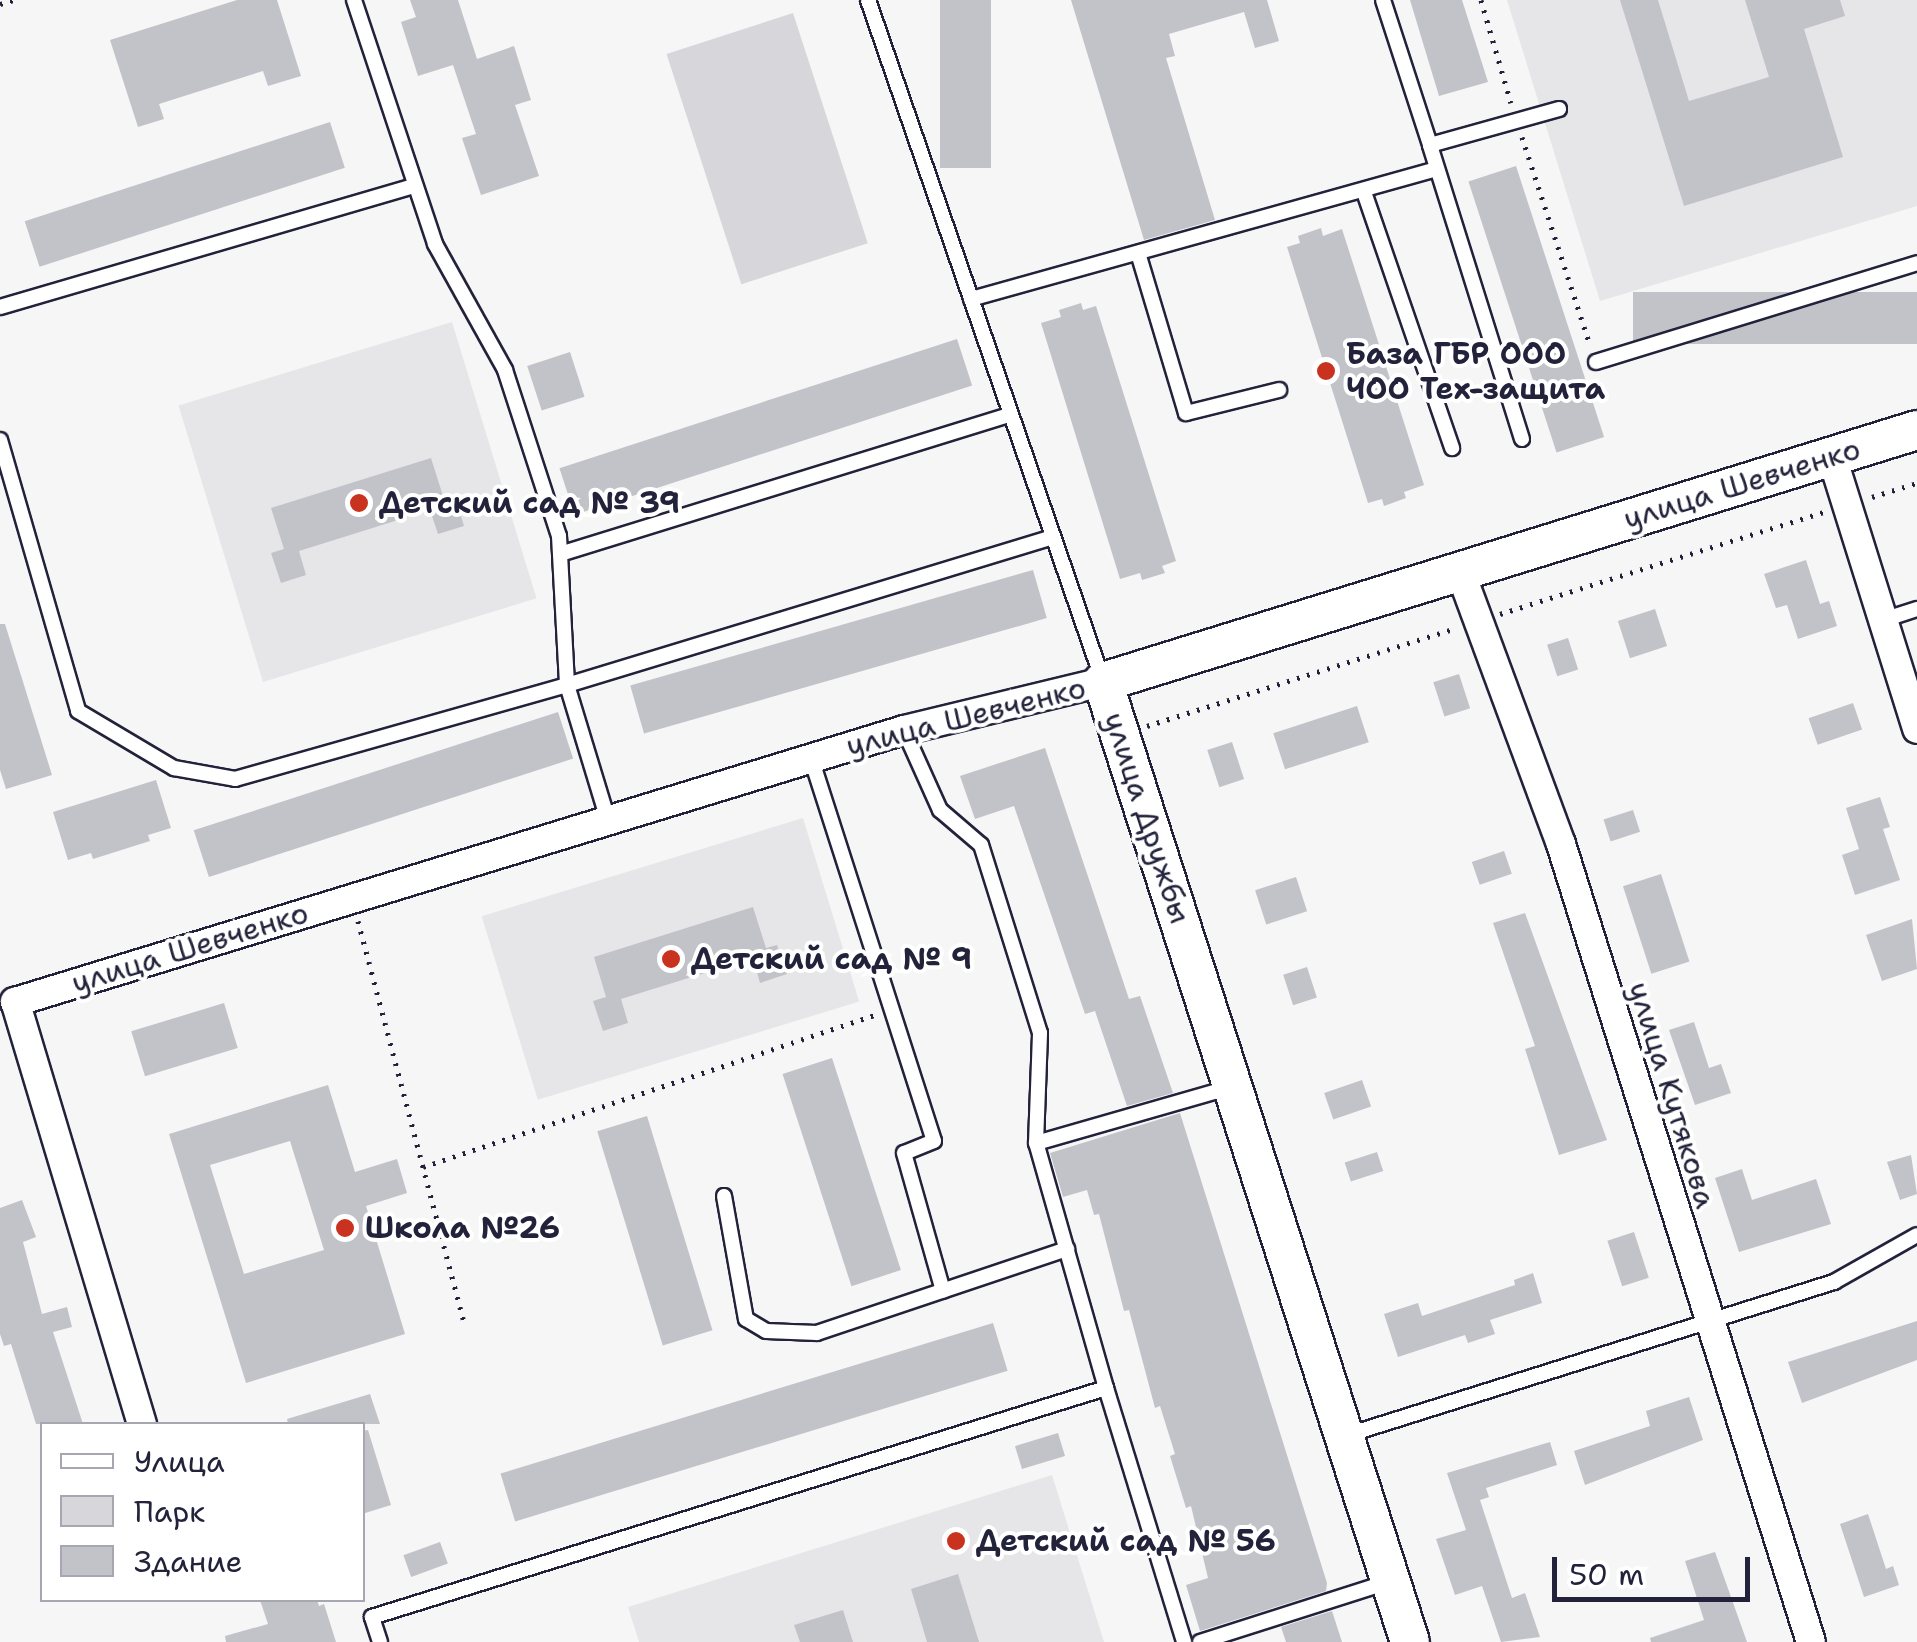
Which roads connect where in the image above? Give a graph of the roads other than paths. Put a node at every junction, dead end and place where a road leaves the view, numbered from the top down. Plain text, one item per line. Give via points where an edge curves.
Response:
1 (354, 0) edge
2 (868, 0) edge
3 (1382, 0) edge
4 (1559, 109) dead end
5 (1430, 145) junction
6 (1436, 170) junction
7 (415, 186) junction
8 (1364, 192) junction
9 (1138, 254) junction
10 (1917, 262) edge
11 (972, 299) junction
12 (0, 307) edge
13 (1596, 362) road end
14 (1279, 390) dead end
15 (1011, 414) junction
16 (1917, 430) edge
17 (1522, 439) dead end
18 (0, 440) edge
19 (1452, 448) dead end
20 (1832, 457) junction
21 (1053, 537) junction
22 (560, 554) junction
23 (1460, 572) junction
24 (1917, 609) edge
25 (1883, 620) junction
26 (1104, 682) junction
27 (567, 685) junction
28 (1917, 729) edge
29 (904, 730) junction
30 (812, 758) junction
31 (608, 820) junction
32 (1234, 1086) junction
33 (1036, 1142) junction
34 (724, 1196) dead end
35 (1917, 1235) edge
36 (1066, 1248) junction
37 (943, 1291) junction
38 (1708, 1322) junction
39 (1106, 1388) junction
40 (141, 1422) edge
41 (1344, 1436) junction
42 (1389, 1582) junction
43 (1242, 1635) edge
44 (380, 1642) edge
45 (1184, 1642) edge
46 (1200, 1642) edge
47 (1410, 1642) edge
48 (1811, 1642) edge

1 - 7 lane
2 - 11 lane, улица Дружбы
3 - 5 lane
4 - 5 lane
5 - 6 lane
6 - 8 lane
6 - 17 lane
7 - 12 lane
7 - 22 lane via 434,244 505,370
8 - 9 lane
8 - 19 lane
9 - 11 lane
9 - 14 lane via 1186,413
10 - 13 lane
11 - 15 lane, улица Дружбы
15 - 21 lane, улица Дружбы
15 - 22 lane
16 - 20 street, улица Шевченко
18 - 27 lane via 78,711 174,768 235,780
20 - 23 street, улица Шевченко
20 - 25 street
21 - 26 lane, улица Дружбы
21 - 27 lane
22 - 27 lane
23 - 26 street, улица Шевченко
23 - 38 street, улица Кутякова via 1561,844
24 - 25 lane
25 - 28 street
26 - 29 street, улица Шевченко
26 - 32 street, улица Дружбы
27 - 31 lane
29 - 30 street, улица Шевченко
29 - 33 lane via 940,810 981,844 1040,1032
30 - 31 street, улица Шевченко
30 - 37 lane via 934,1141 904,1153
31 - 40 street, улица Шевченко via 15,1002
32 - 33 lane
32 - 41 street, улица Дружбы
33 - 36 lane
34 - 37 lane via 746,1318 766,1331 816,1333
35 - 38 lane via 1834,1282
36 - 37 lane
36 - 39 lane
38 - 41 lane
38 - 48 street, улица Кутякова
39 - 44 lane via 372,1617
39 - 45 lane
41 - 42 street, улица Дружбы
42 - 43 lane
42 - 47 street, улица Дружбы
43 - 46 lane

